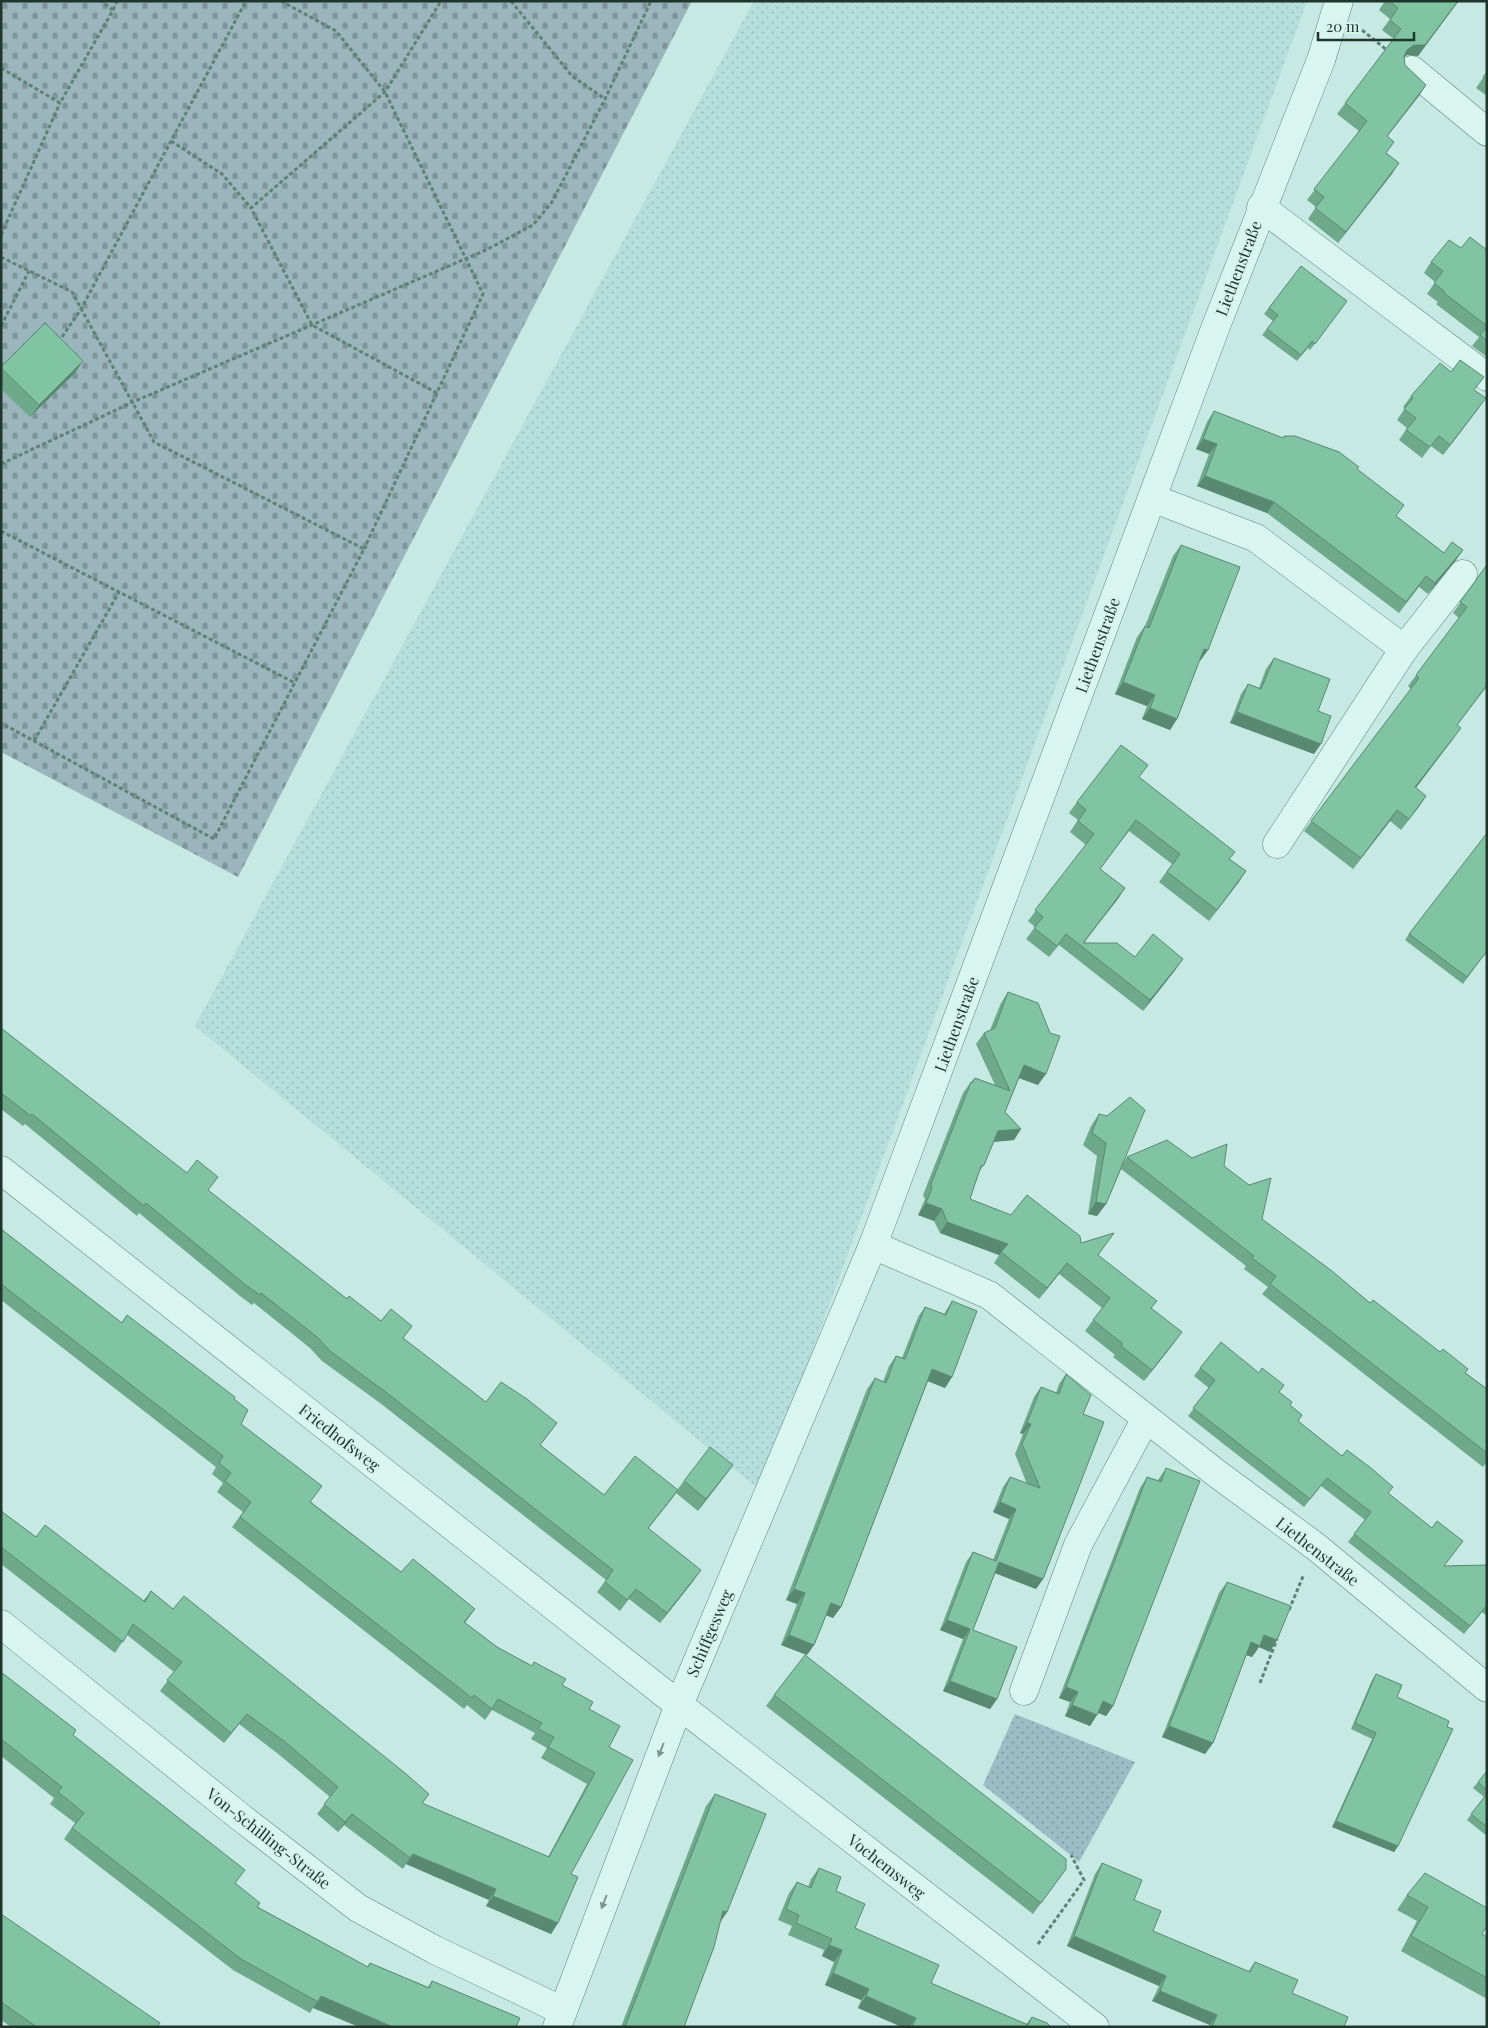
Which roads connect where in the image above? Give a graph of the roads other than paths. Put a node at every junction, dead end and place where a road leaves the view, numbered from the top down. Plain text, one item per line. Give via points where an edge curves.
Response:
1 (1338, 5) edge
2 (1412, 70) edge
3 (1487, 132) edge
4 (1261, 207) junction
5 (1487, 377) edge
6 (1152, 498) junction
7 (1463, 574) dead end
8 (1404, 649) junction
9 (1277, 844) dead end
10 (1, 1170) edge
11 (874, 1245) junction
12 (1146, 1418) junction
13 (1, 1624) edge
14 (1487, 1688) edge
15 (1024, 1691) dead end
16 (679, 1705) junction
17 (560, 2019) edge
18 (1096, 2027) edge

1 - 4 street, Liethenstraße via 1320,60
2 - 3 street
4 - 5 street, Liethenstraße
4 - 6 street, Liethenstraße
6 - 8 street via 1256,538
6 - 11 street, Liethenstraße
7 - 8 street
8 - 9 street
10 - 16 street, Friedhofsweg
11 - 12 street, Liethenstraße via 989,1295
11 - 16 street, Schiffgesweg
12 - 14 street, Liethenstraße via 1315,1546
12 - 15 street via 1078,1545
13 - 17 street, Von-Schilling-Straße via 358,1908
16 -> 17 street, Schiffgesweg
16 - 18 street, Vochemsweg

